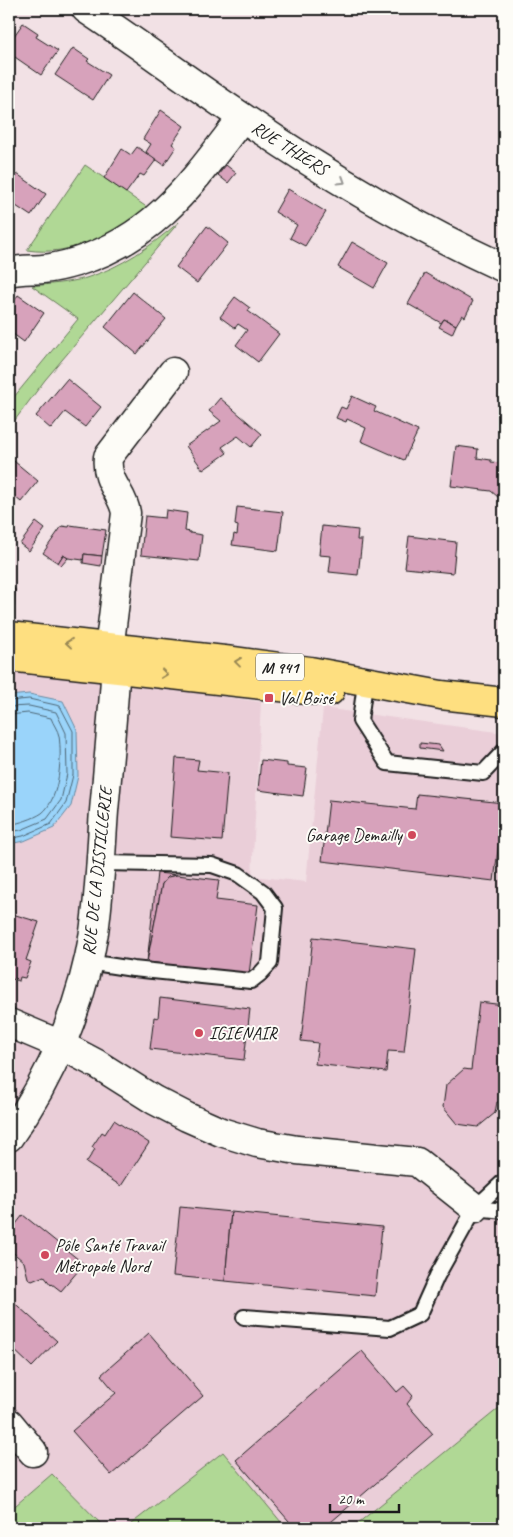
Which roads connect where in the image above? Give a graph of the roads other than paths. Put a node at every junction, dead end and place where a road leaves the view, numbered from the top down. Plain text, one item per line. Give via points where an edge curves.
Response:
1 (86, 9) edge
2 (242, 118) junction
3 (504, 268) edge
4 (10, 270) edge
5 (173, 372) dead end
6 (9, 636) edge
7 (9, 657) edge
8 (112, 658) junction
9 (365, 681) junction
10 (504, 702) edge
11 (504, 751) edge
12 (101, 862) junction
13 (88, 962) junction
14 (9, 1023) edge
15 (61, 1045) junction
16 (9, 1137) edge
17 (504, 1181) edge
18 (475, 1208) junction
19 (504, 1211) edge
20 (244, 1317) dead end
21 (9, 1423) edge
22 (32, 1452) dead end

1 - 2 street, RUE THIERS
2 -> 3 street, RUE THIERS via 376,203
2 - 4 street via 176,200 129,240 75,262 42,269
5 - 8 street, RUE DE LA DISTILLERIE via 108,457 110,478 126,513
8 -> 6 main road, M 941
7 - 8 main road, M 941
8 - 9 main road, M 941 via 259,664
8 - 12 street, RUE DE LA DISTILLERIE
9 - 10 main road, M 941
9 - 11 lane via 360,721 387,763 483,773
12 - 13 street, RUE DE LA DISTILLERIE
12 - 13 lane via 212,865 238,874 263,892 275,908 270,963 251,981
13 - 15 street, RUE DE LA DISTILLERIE
14 - 15 street
15 - 16 street, RUE DE LA DISTILLERIE via 38,1091
15 - 18 street via 154,1100 220,1132 297,1150 417,1162
17 - 18 lane
18 - 19 lane
18 - 20 lane via 436,1276 420,1314 390,1328
21 - 22 street

